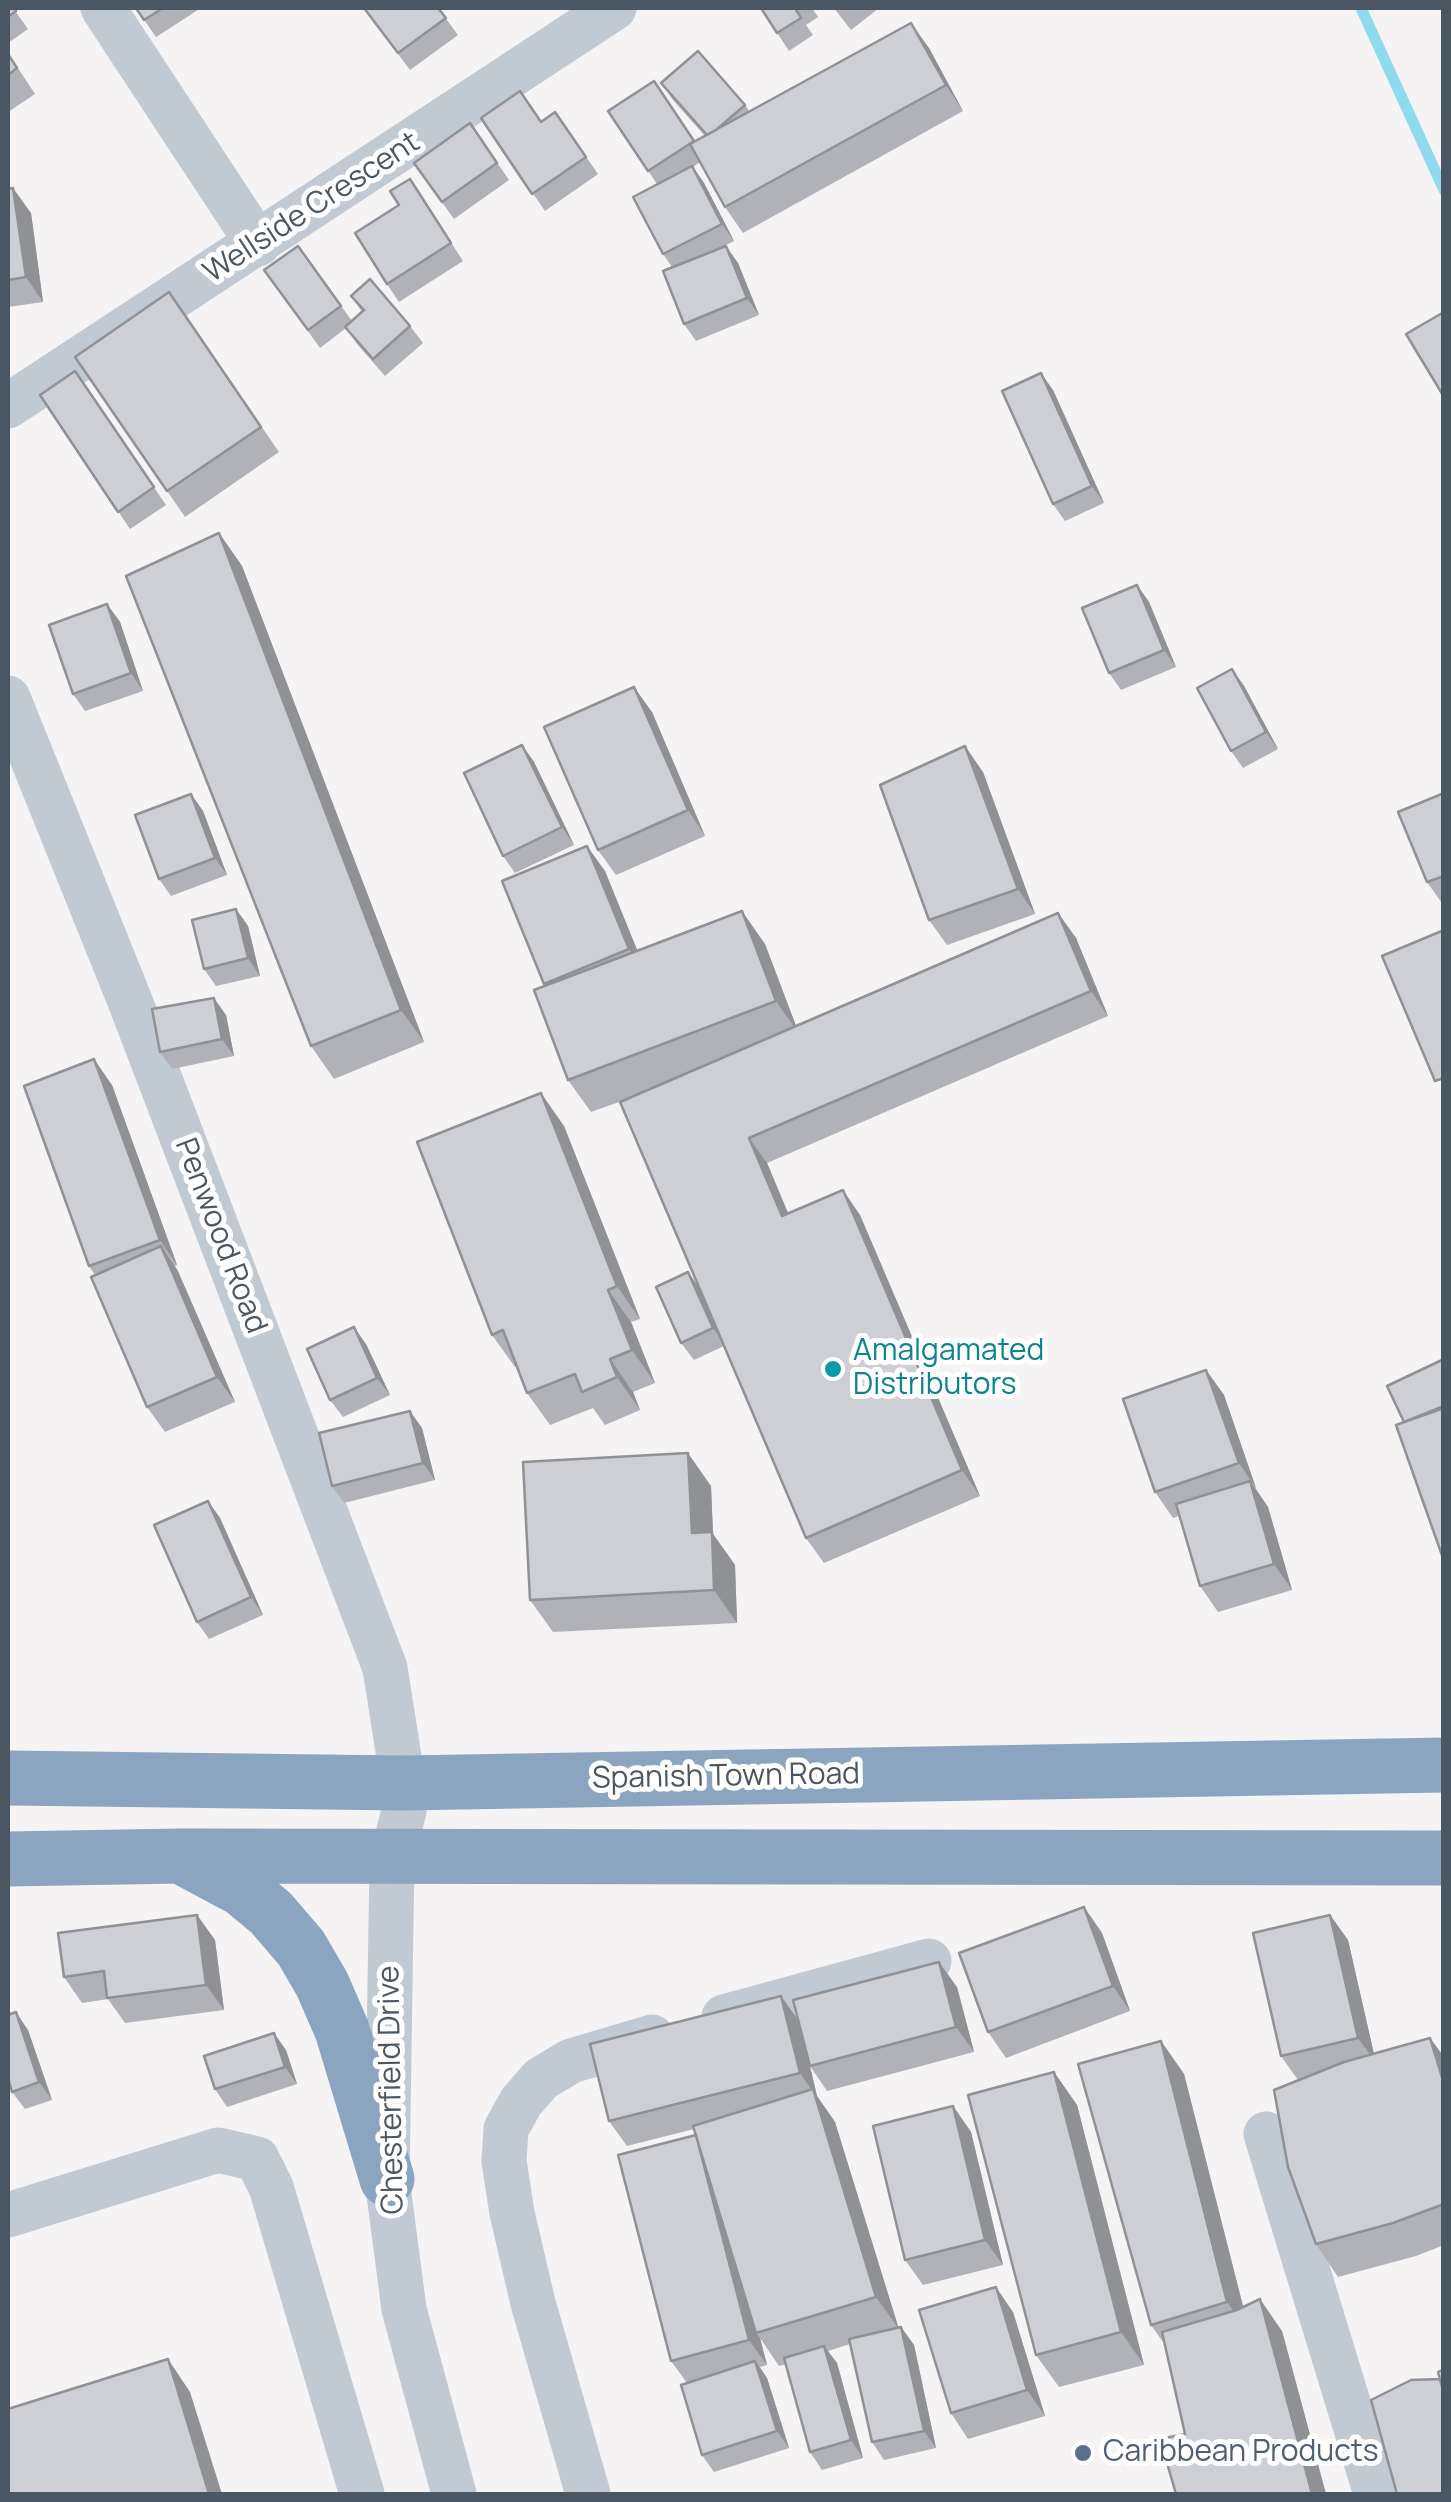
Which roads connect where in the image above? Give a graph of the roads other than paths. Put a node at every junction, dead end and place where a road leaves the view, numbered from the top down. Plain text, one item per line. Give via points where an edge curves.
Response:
1 (104, 8) edge
2 (614, 8) edge
3 (258, 244) junction
4 (8, 406) edge
5 (8, 698) edge
6 (1444, 1766) edge
7 (8, 1778) edge
8 (404, 1783) junction
9 (181, 1856) junction
10 (392, 1858) junction
11 (1444, 1858) edge
12 (8, 1859) edge
13 (929, 1961) edge
14 (1266, 2134) dead end
15 (388, 2179) junction
16 (8, 2215) edge
17 (362, 2494) edge
18 (454, 2494) edge
19 (588, 2494) edge
20 (1376, 2494) edge

1 - 3 street
2 - 3 street, Wellside Crescent
3 - 4 street, Wellside Crescent
5 - 8 street, Penwood Road via 385,1668
6 - 8 highway, Spanish Town Road
7 - 8 highway, Spanish Town Road
8 - 10 street, Penwood Road
9 - 10 highway
9 - 12 highway
9 - 15 highway via 242,1889 301,1948 342,2030
10 - 11 highway
10 - 15 street, Chesterfield Drive
13 - 19 street via 571,2061 521,2102 506,2129 512,2214
14 - 20 street
15 - 18 street, Chesterfield Drive via 404,2309
16 - 17 street via 218,2150 257,2159

